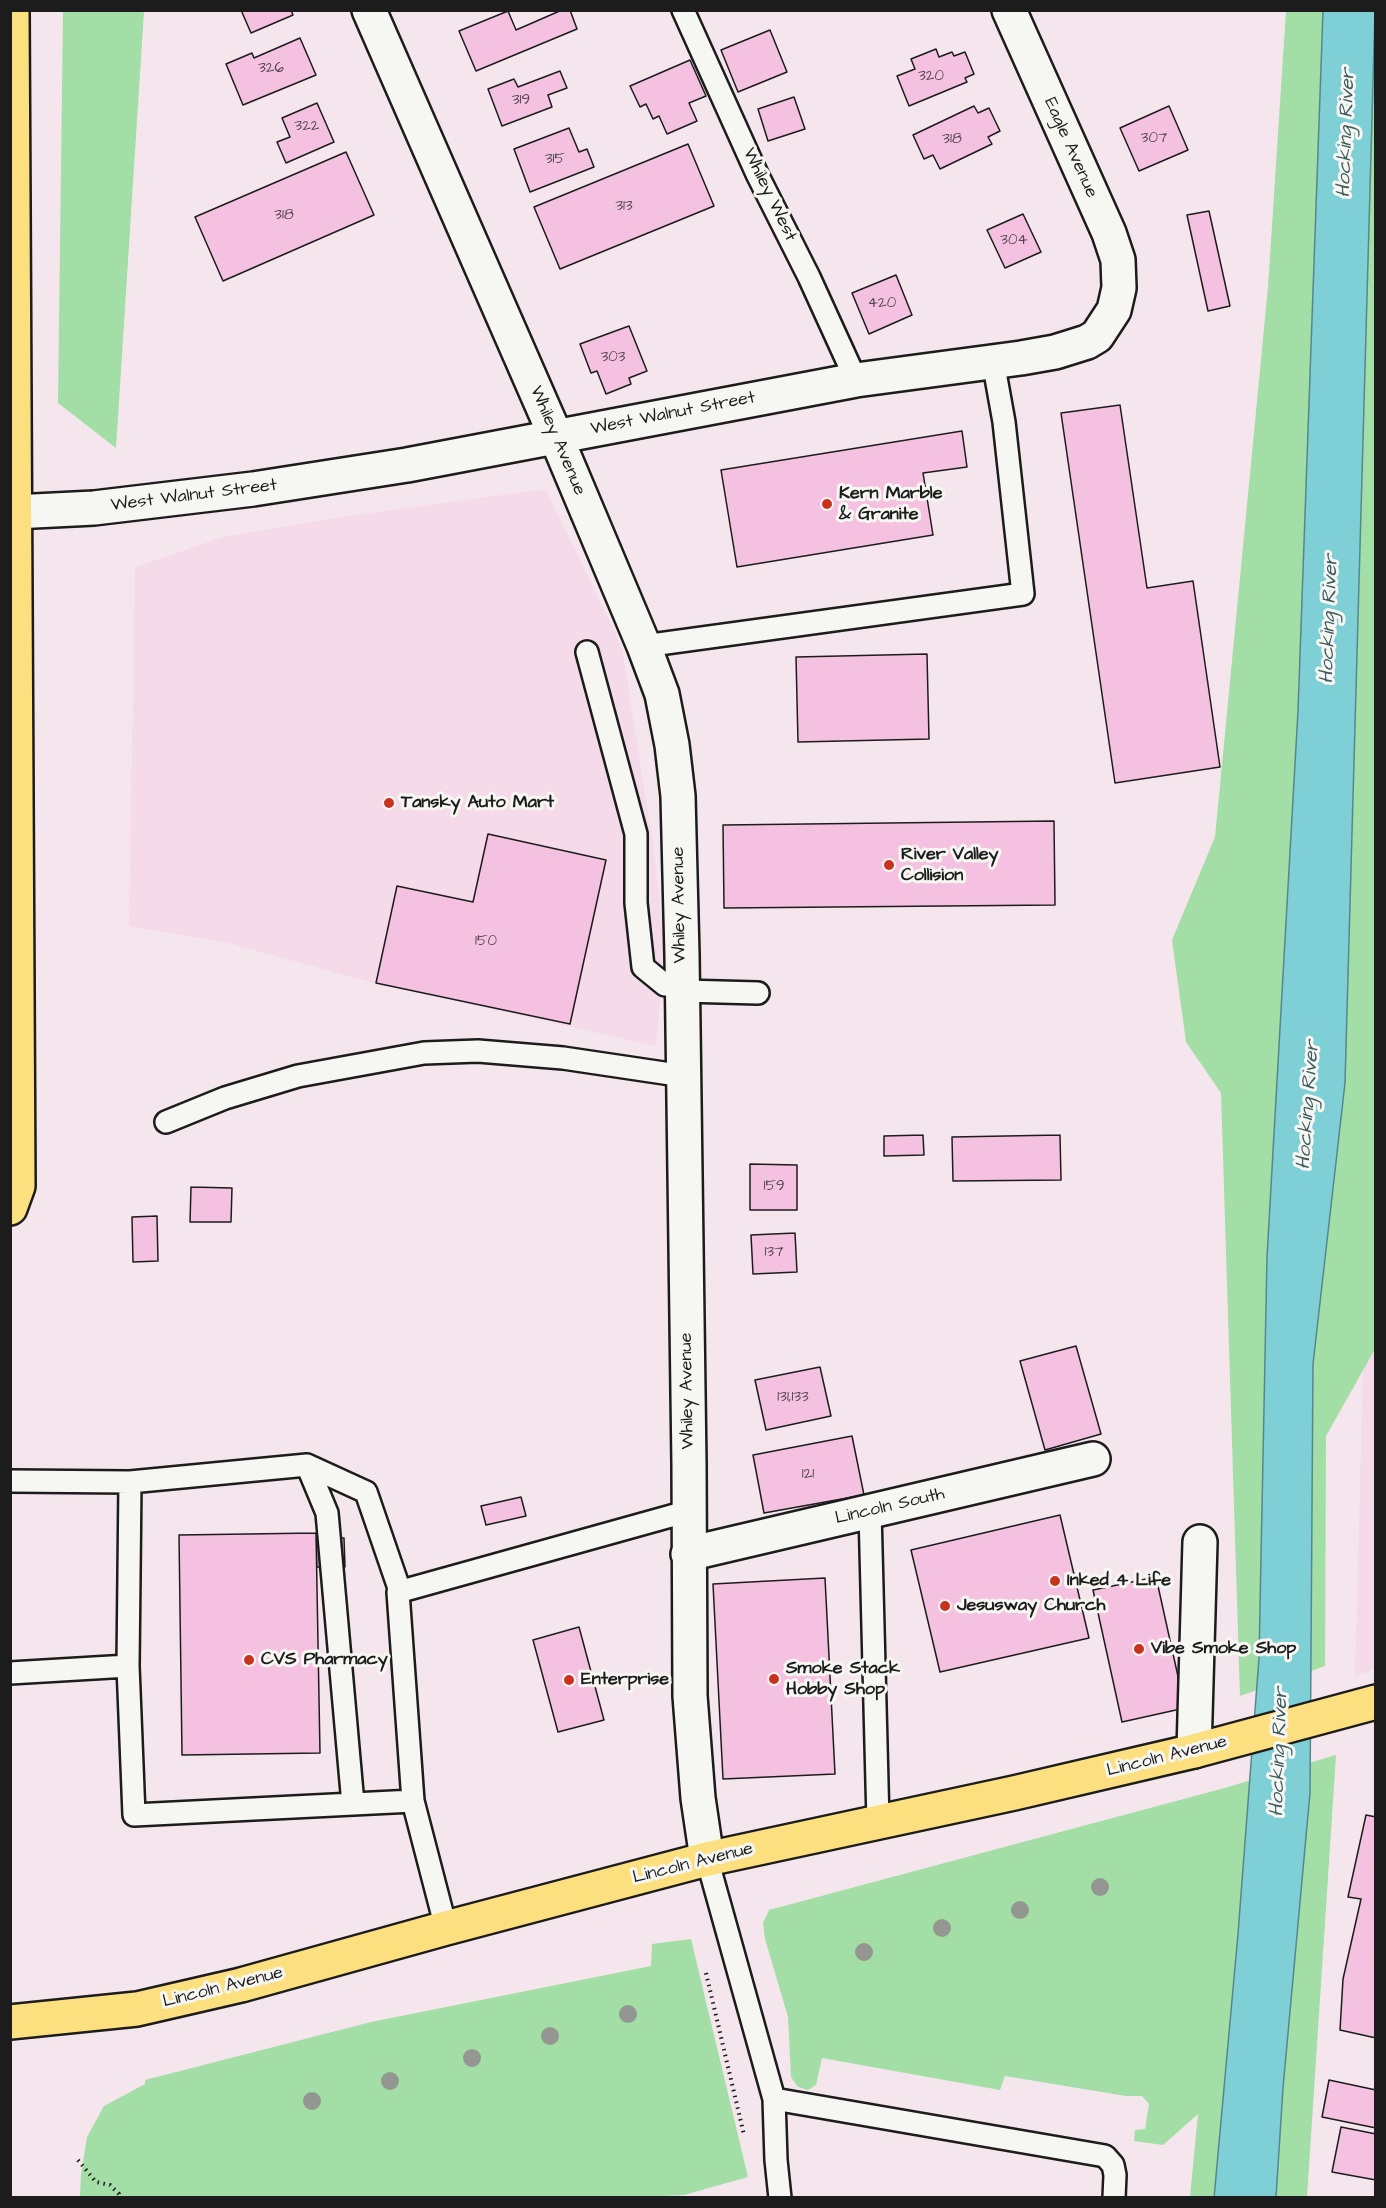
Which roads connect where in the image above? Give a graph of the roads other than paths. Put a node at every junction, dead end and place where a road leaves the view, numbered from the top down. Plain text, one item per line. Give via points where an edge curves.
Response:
1 (12, 10) edge
2 (369, 10) edge
3 (682, 10) edge
4 (1009, 10) edge
5 (1119, 288) joint
6 (993, 361) junction
7 (856, 380) junction
8 (556, 437) junction
9 (15, 512) junction
10 (644, 646) junction
11 (587, 652) dead end
12 (682, 988) junction
13 (758, 993) dead end
14 (684, 1076) junction
15 (166, 1122) dead end
16 (10, 1208) edge
17 (1093, 1459) dead end
18 (307, 1465) junction
19 (10, 1481) edge
20 (130, 1482) junction
21 (689, 1511) junction
22 (870, 1512) junction
23 (1200, 1542) dead end
24 (688, 1554) junction
25 (400, 1592) junction
26 (128, 1666) junction
27 (10, 1673) edge
28 (1363, 1706) edge
29 (1207, 1748) junction
30 (413, 1801) junction
31 (353, 1804) junction
32 (878, 1822) junction
33 (707, 1859) junction
34 (446, 1928) junction
35 (10, 2022) edge
36 (774, 2098) junction
37 (780, 2198) edge
38 (1113, 2198) edge

1 - 9 main road
2 - 8 street, Whiley Avenue
3 - 7 lane, Whiley West
4 - 5 street, Eagle Avenue via 1109,232 1118,260
5 - 6 street, West Walnut Street via 1114,310 1104,327 1087,342 1055,352
6 - 7 street, West Walnut Street
6 - 10 lane via 1004,422 1023,594
7 - 8 street, West Walnut Street
8 - 9 street, West Walnut Street via 253,489 94,508
8 - 10 street, Whiley Avenue
9 - 16 main road via 18,1186
10 - 12 street, Whiley Avenue via 662,694 678,796
11 - 12 lane via 636,834 636,903 643,967 665,985
12 - 13 lane
12 - 14 street, Whiley Avenue
14 - 15 lane via 563,1058 478,1051 424,1053 298,1076 225,1098
14 - 21 street, Whiley Avenue
17 - 22 street, Lincoln South
18 - 20 lane
18 - 25 lane via 366,1492
18 - 31 lane via 327,1513
19 - 20 lane
20 - 26 lane
21 - 24 street, Whiley Avenue
21 - 25 lane
22 - 24 street, Lincoln South
22 - 32 lane
23 - 29 street
24 - 33 street, Whiley Avenue via 690,1696
25 - 30 lane
26 - 27 lane
26 - 31 lane via 134,1815
28 - 29 main road, Lincoln Avenue
29 - 32 main road, Lincoln Avenue
30 - 31 lane
30 - 34 lane
32 - 33 main road, Lincoln Avenue
33 - 34 main road, Lincoln Avenue
33 - 36 lane
34 - 35 main road, Lincoln Avenue via 241,1985 137,2009
36 - 37 lane
36 - 38 lane via 1105,2156 1115,2175

